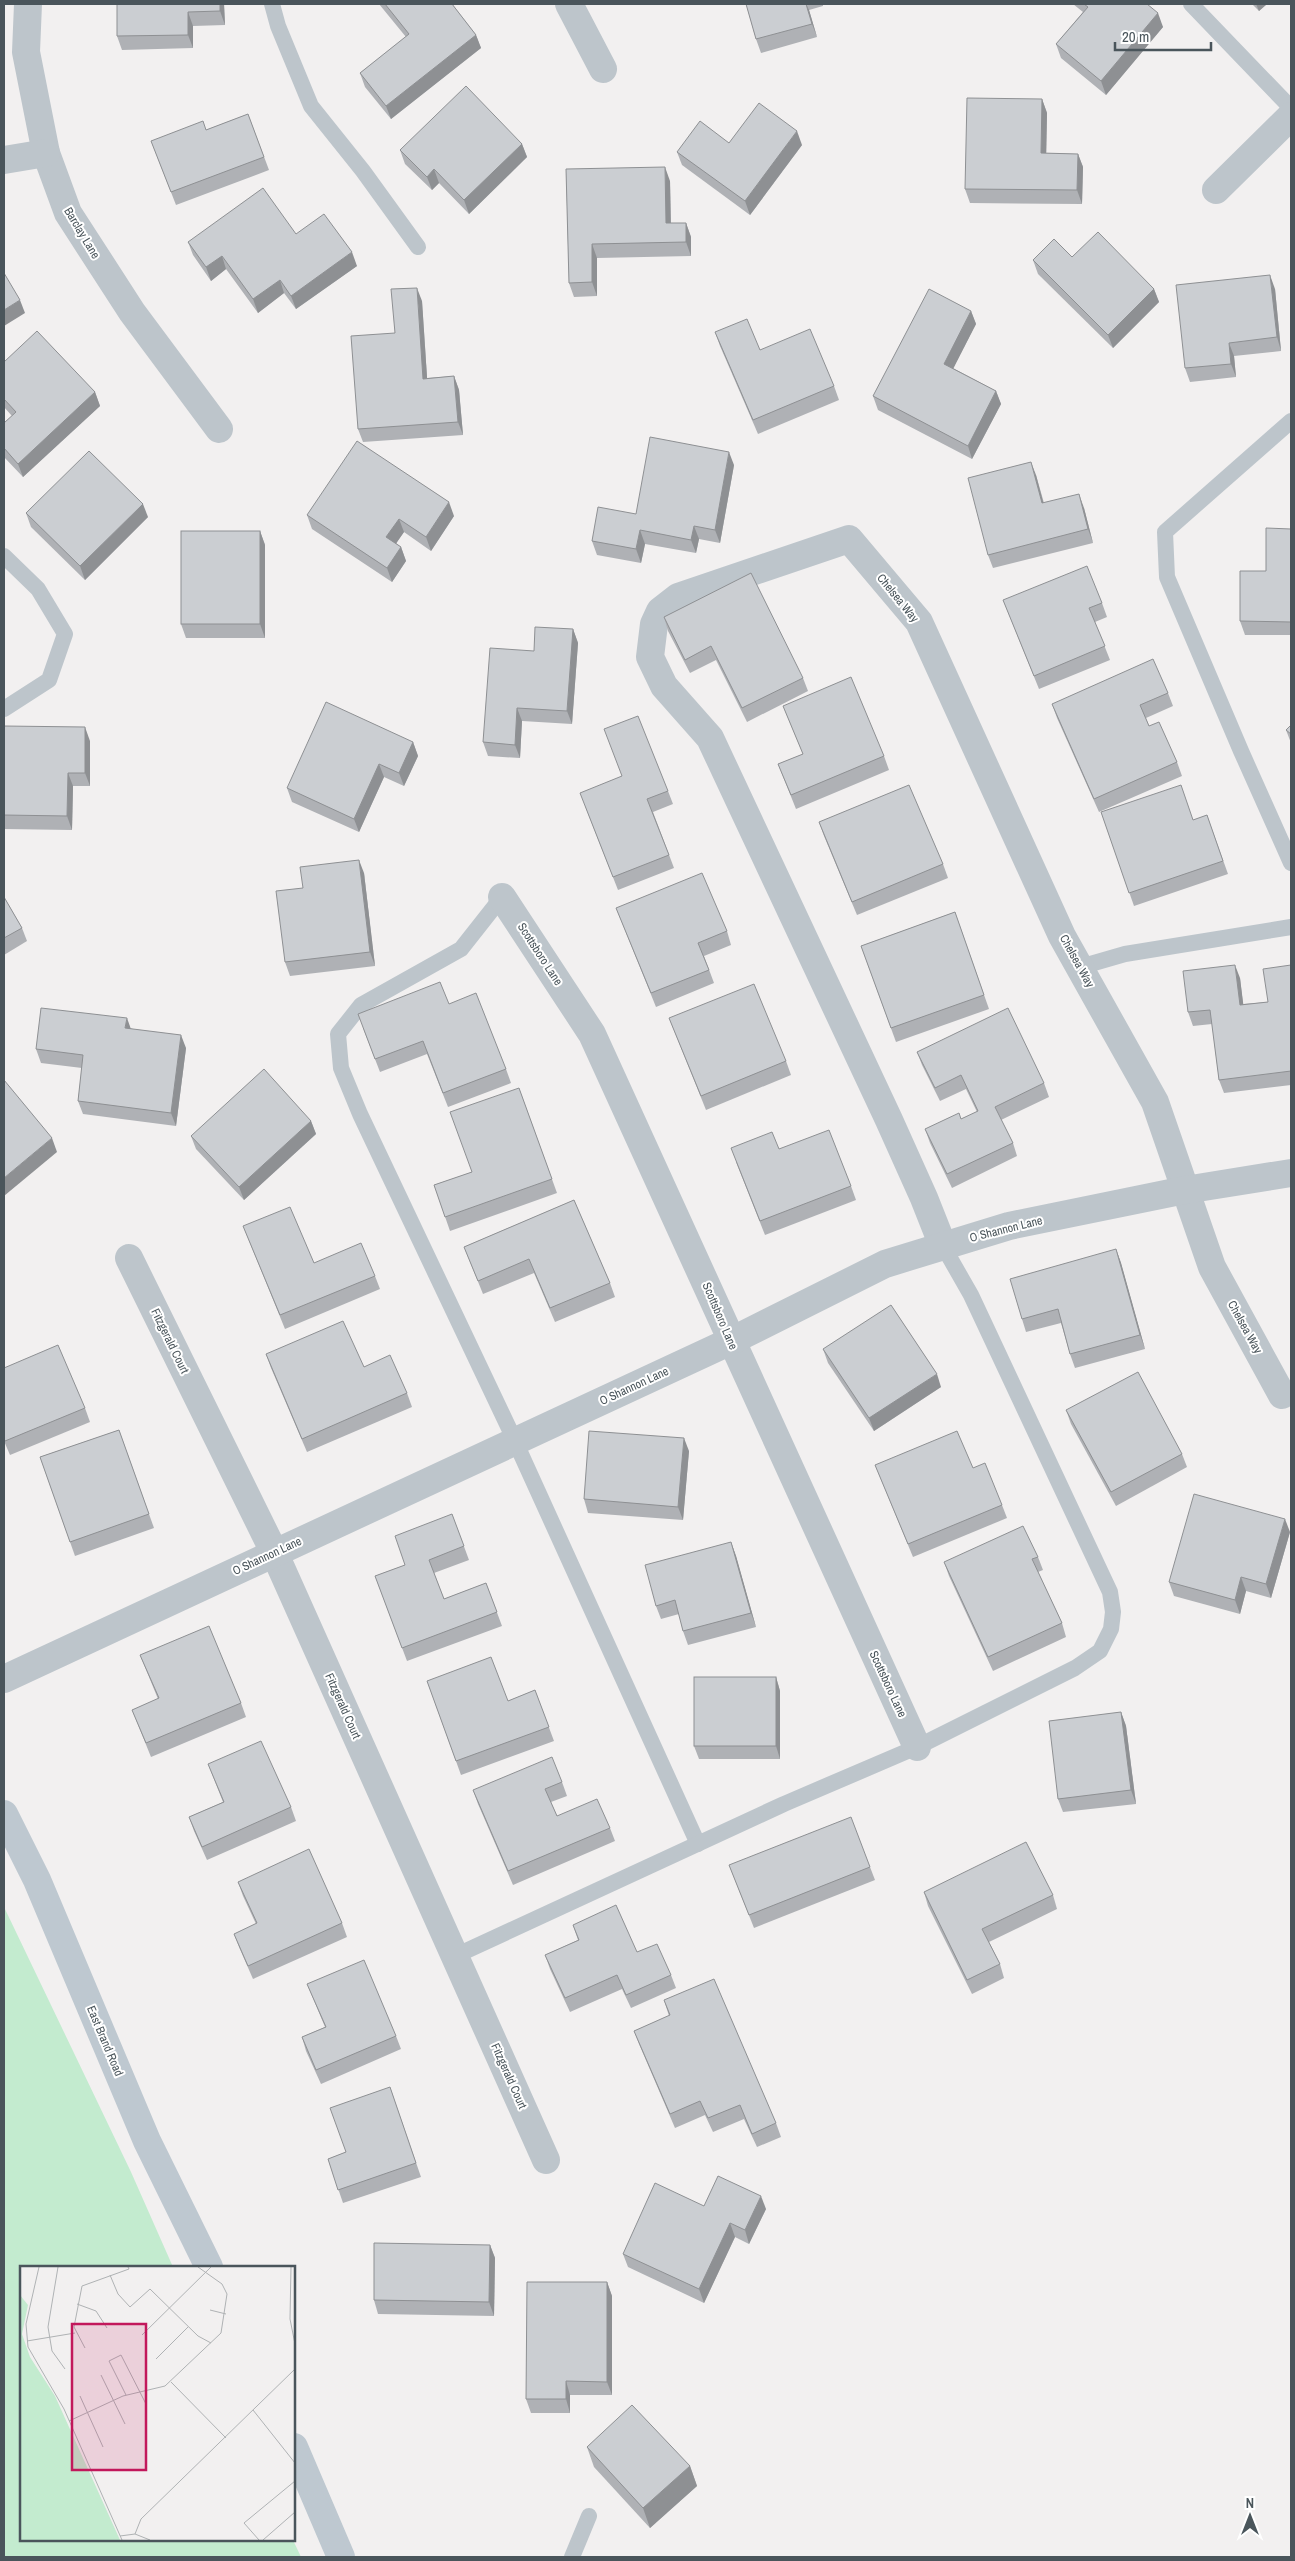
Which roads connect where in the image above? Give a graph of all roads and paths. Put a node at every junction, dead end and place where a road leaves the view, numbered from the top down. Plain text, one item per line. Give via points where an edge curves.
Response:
1 (28, 4) edge
2 (272, 4) edge
3 (569, 4) edge
4 (1191, 4) edge
5 (603, 69) dead end
6 (1291, 108) edge
7 (1291, 116) edge
8 (46, 153) junction
9 (4, 160) edge
10 (1216, 190) dead end
11 (418, 247) dead end
12 (1291, 421) edge
13 (219, 429) dead end
14 (4, 556) edge
15 (4, 709) edge
16 (1291, 864) edge
17 (502, 897) joint
18 (1291, 927) edge
19 (1080, 967) junction
20 (1291, 1173) edge
21 (1185, 1190) junction
22 (943, 1246) junction
23 (129, 1258) dead end
24 (730, 1341) junction
25 (1282, 1395) dead end
26 (515, 1441) junction
27 (274, 1552) junction
28 (4, 1679) edge
29 (917, 1747) junction
30 (4, 1814) edge
31 (698, 1844) junction
32 (455, 1956) junction
33 (546, 2160) dead end
34 (209, 2266) edge
35 (295, 2450) edge
36 (589, 2516) dead end
37 (341, 2557) edge
38 (572, 2557) edge

1 - 8 street, Barclay Lane via 26,52
2 - 11 lane via 310,106 363,171
3 - 5 street
4 - 6 lane
7 - 10 street
8 - 9 street
8 - 13 street, Barclay Lane via 68,213 132,312
12 - 16 lane via 1164,532 1167,577
14 - 15 lane via 38,589 66,634 49,680
17 - 24 street, Scottsboro Lane via 592,1034 693,1252
17 - 26 lane via 461,949 361,1005 338,1034 341,1068 360,1114
18 - 19 lane via 1125,954
19 - 21 street, Chelsea Way via 1155,1102
19 - 22 street, Chelsea Way via 1062,936 918,622 849,539 678,598 660,611 654,624 650,657 664,686 710,738 889,1120
20 - 21 street, O Shannon Lane
21 - 22 street, O Shannon Lane via 1009,1226
21 - 25 street, Chelsea Way via 1212,1267
22 - 24 street, O Shannon Lane via 885,1264
22 - 29 lane via 971,1295 1065,1494 1110,1592 1113,1612 1111,1629 1100,1651 1075,1668
23 - 27 street, Fitzgerald Court
24 - 26 street, O Shannon Lane
24 - 29 street, Scottsboro Lane
26 - 27 street, O Shannon Lane
26 - 31 lane
27 - 28 street, O Shannon Lane
27 - 32 street, Fitzgerald Court
29 - 31 lane
30 - 34 main road, East Brand Road via 37,1880 147,2141
31 - 32 lane
32 - 33 street, Fitzgerald Court
35 - 37 main road
36 - 38 lane

